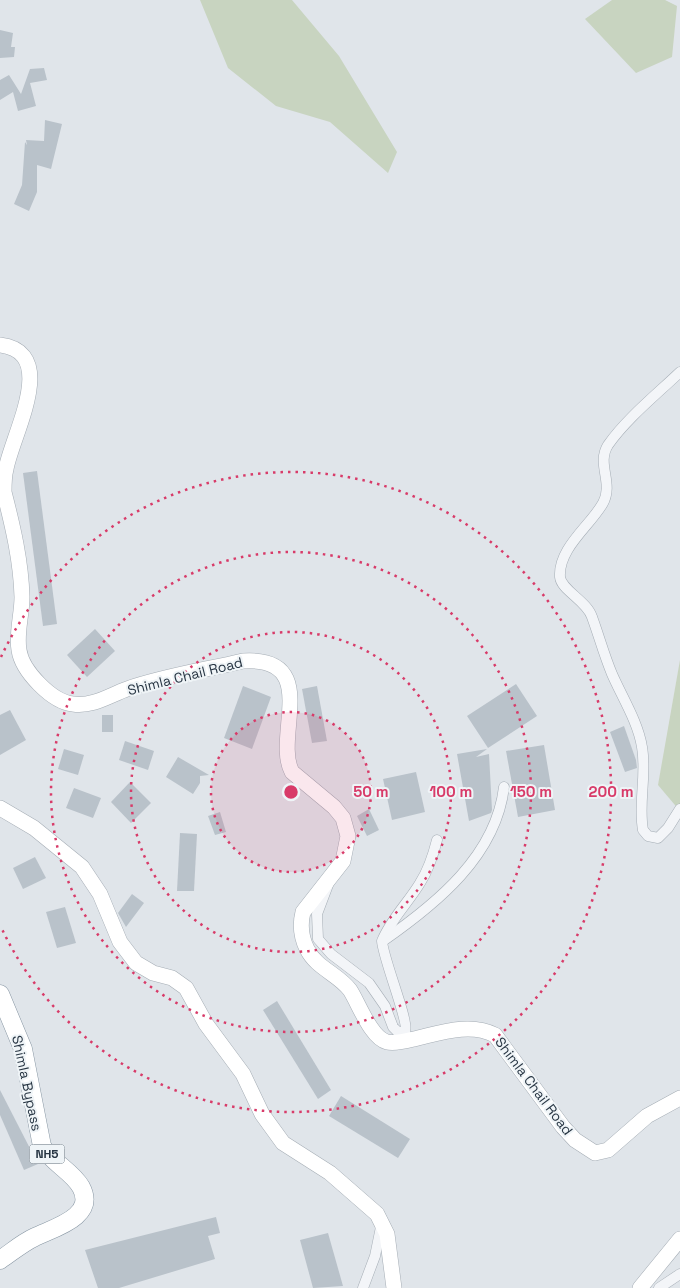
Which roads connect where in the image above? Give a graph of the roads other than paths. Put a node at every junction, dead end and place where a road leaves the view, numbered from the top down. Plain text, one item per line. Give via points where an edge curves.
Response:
1 (0, 345) edge
2 (680, 372) edge
3 (504, 787) dead end
4 (0, 808) edge
5 (680, 809) edge
6 (437, 840) dead end
7 (331, 877) junction
8 (382, 941) junction
9 (0, 994) edge
10 (680, 1098) edge
11 (382, 1222) junction
12 (680, 1238) edge
13 (0, 1260) edge
14 (680, 1274) edge
15 (363, 1288) edge
16 (394, 1288) edge
17 (640, 1288) edge
18 (659, 1288) edge

1 - 7 main road, Shimla Chail Road via 16,348 23,354 31,375 29,394 4,481 20,562 19,651 29,674 63,701 80,704 242,661 270,664 278,670 290,693 288,766 343,818 347,845 343,861
2 - 5 street via 609,444 603,458 608,480 606,496 571,546 560,574 561,583 589,610 638,735 644,757 644,830 648,836 658,838
3 - 8 street via 495,822 483,845 461,874 436,901
4 - 11 main road via 34,828 82,867 100,894 128,954 144,969 172,978 186,988 206,1024 243,1074 262,1114 283,1143 330,1173 370,1205
6 - 8 street via 432,862
7 - 8 street via 317,914 318,939 331,954 368,983 385,1006 394,1028 405,1032
7 - 10 main road, Shimla Chail Road via 303,912 303,940 320,966 345,984 370,1026 382,1039 395,1042 479,1028 495,1035 563,1127 575,1140 595,1153 608,1150 647,1116
9 - 13 highway, Shimla Bypass / NH5 via 23,1049 42,1146 48,1156 75,1178 84,1198 75,1218 29,1240
11 - 15 street via 375,1256
11 - 16 main road via 387,1234
12 - 17 main road
14 - 18 street

